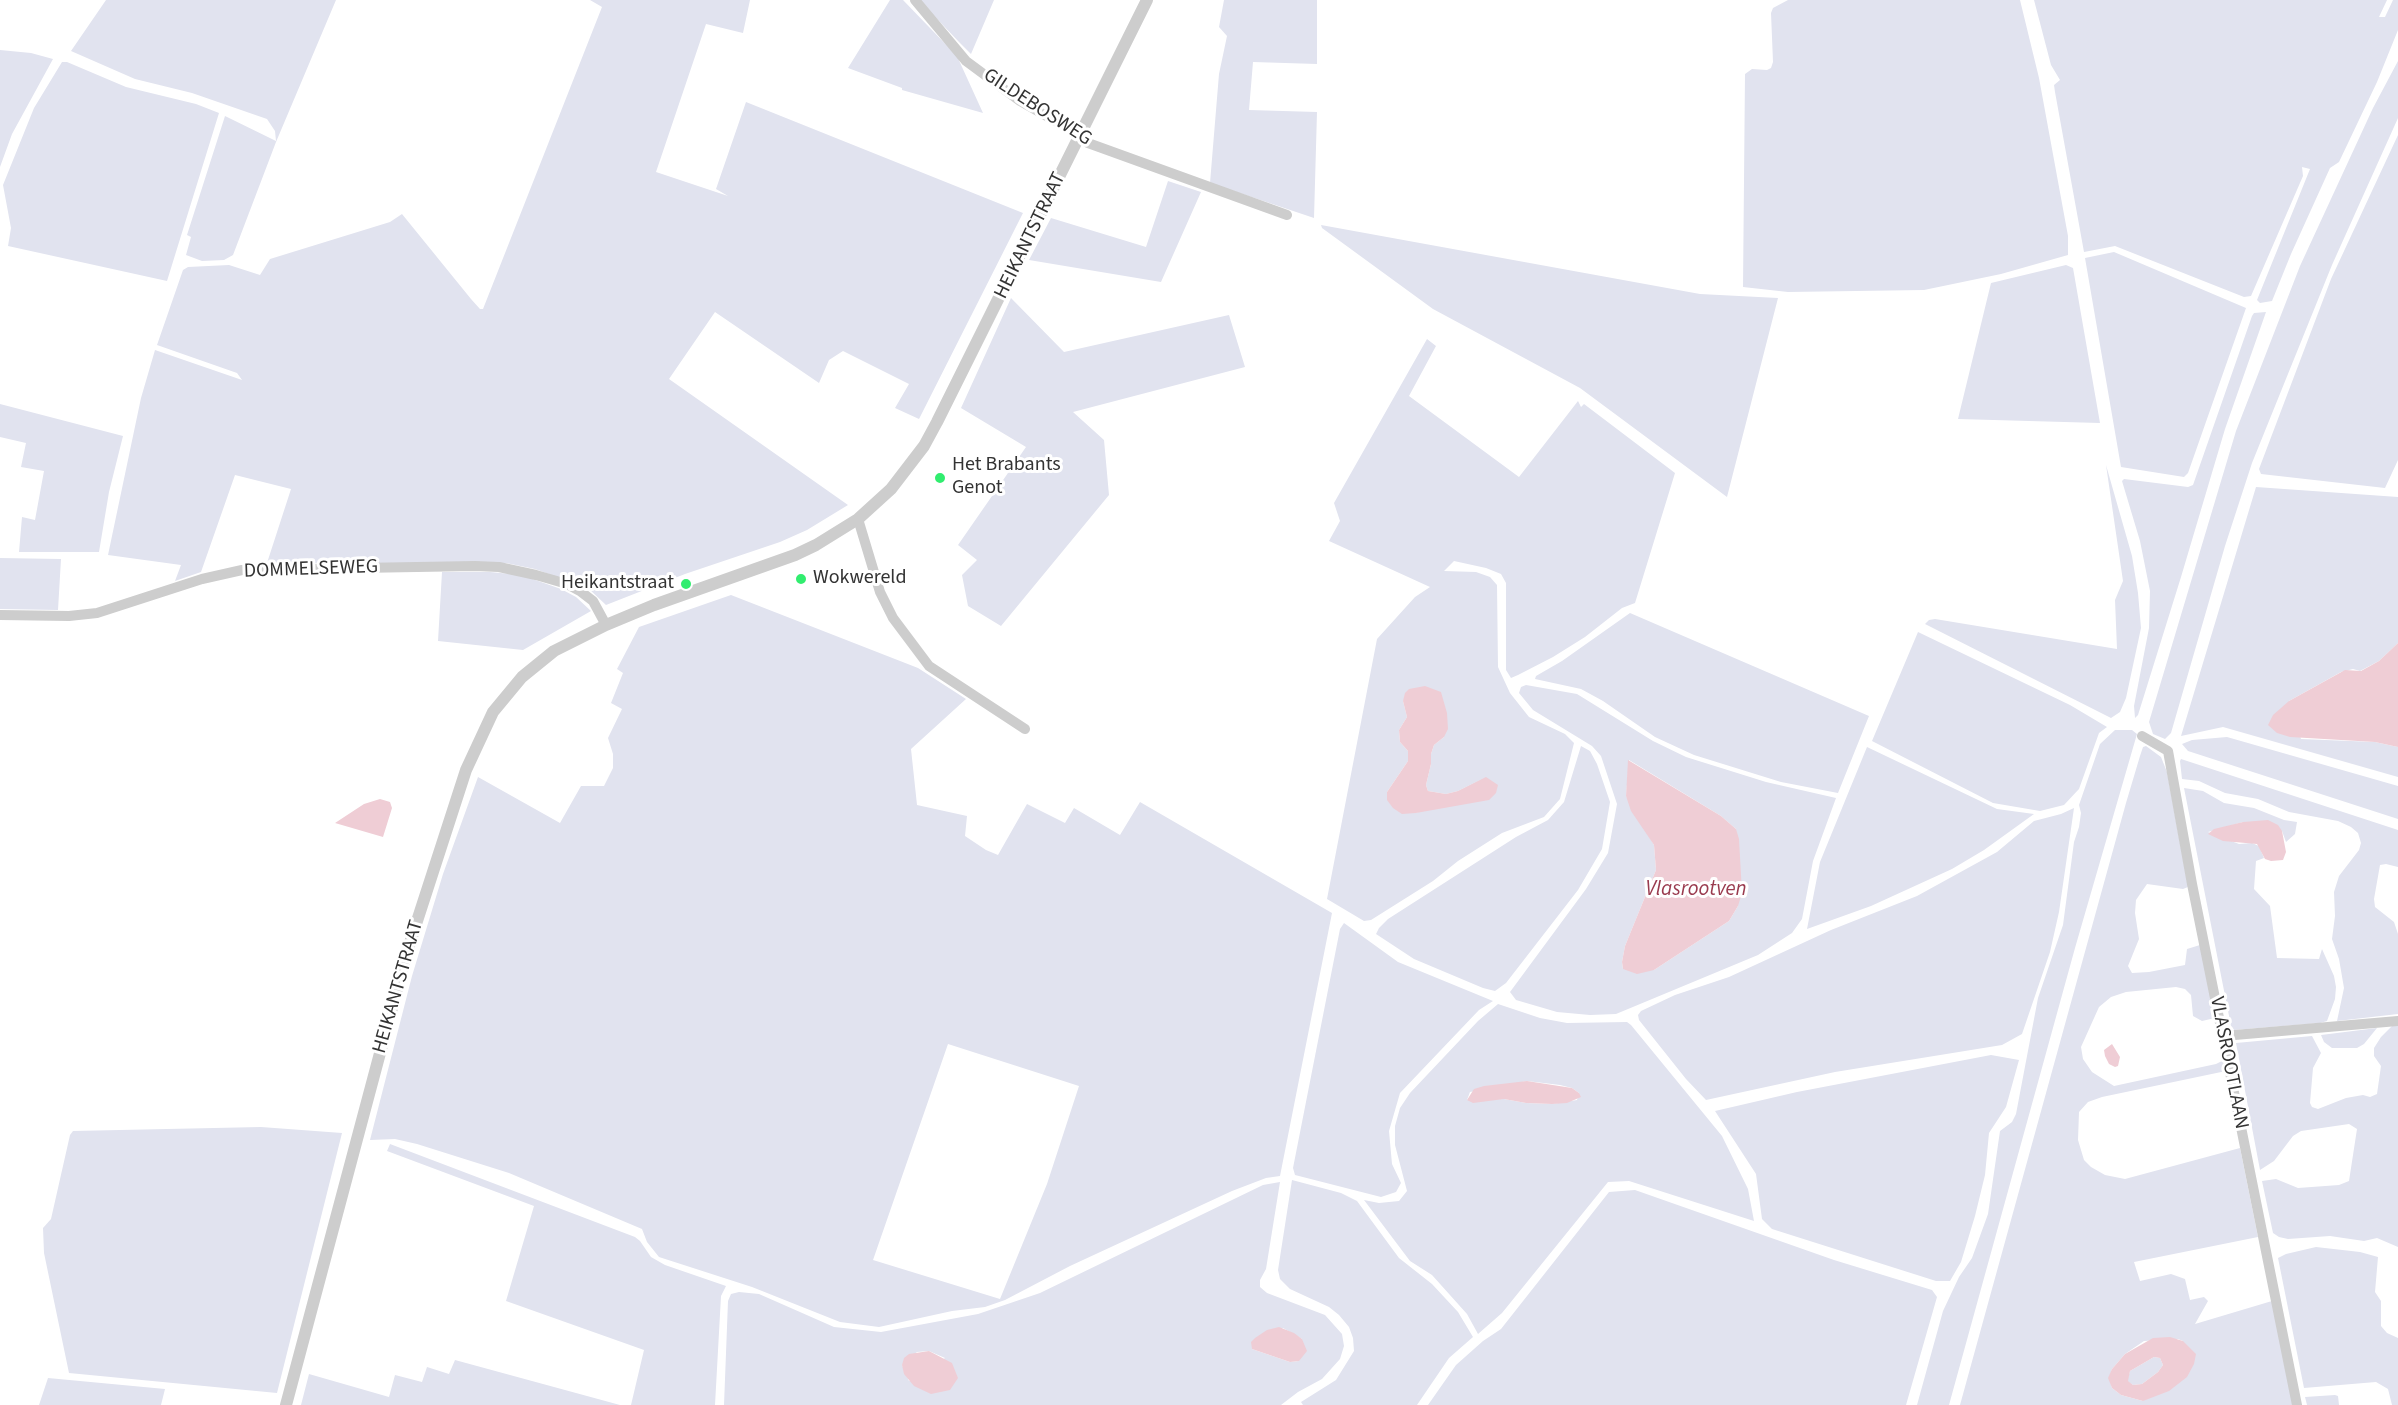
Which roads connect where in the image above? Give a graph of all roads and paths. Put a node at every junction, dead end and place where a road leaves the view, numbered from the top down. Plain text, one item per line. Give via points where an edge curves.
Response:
1 (915, 0) edge
2 (1147, 0) edge
3 (1079, 138) junction
4 (1287, 215) dead end
5 (858, 519) junction
6 (0, 615) edge
7 (606, 625) junction
8 (1025, 729) dead end
9 (2142, 736) dead end
10 (2398, 1021) edge
11 (2223, 1036) junction
12 (287, 1400) edge
13 (2297, 1405) edge

1 - 3 street, GILDEBOSWEG via 966,61
2 - 3 street, HEIKANTSTRAAT
3 - 4 street, GILDEBOSWEG
3 - 5 street, HEIKANTSTRAAT via 1040,206 924,446 891,489
5 - 7 street, HEIKANTSTRAAT via 795,555
5 - 8 street via 884,601 930,666
6 - 7 street, DOMMELSEWEG via 98,613 242,570 475,566 499,567 567,584 593,601
7 - 12 street, HEIKANTSTRAAT via 554,651 522,677 493,712 466,770 407,952
9 - 11 street, VLASROOTLAAN via 2168,751
10 - 11 street
11 - 13 street, VLASROOTLAAN

